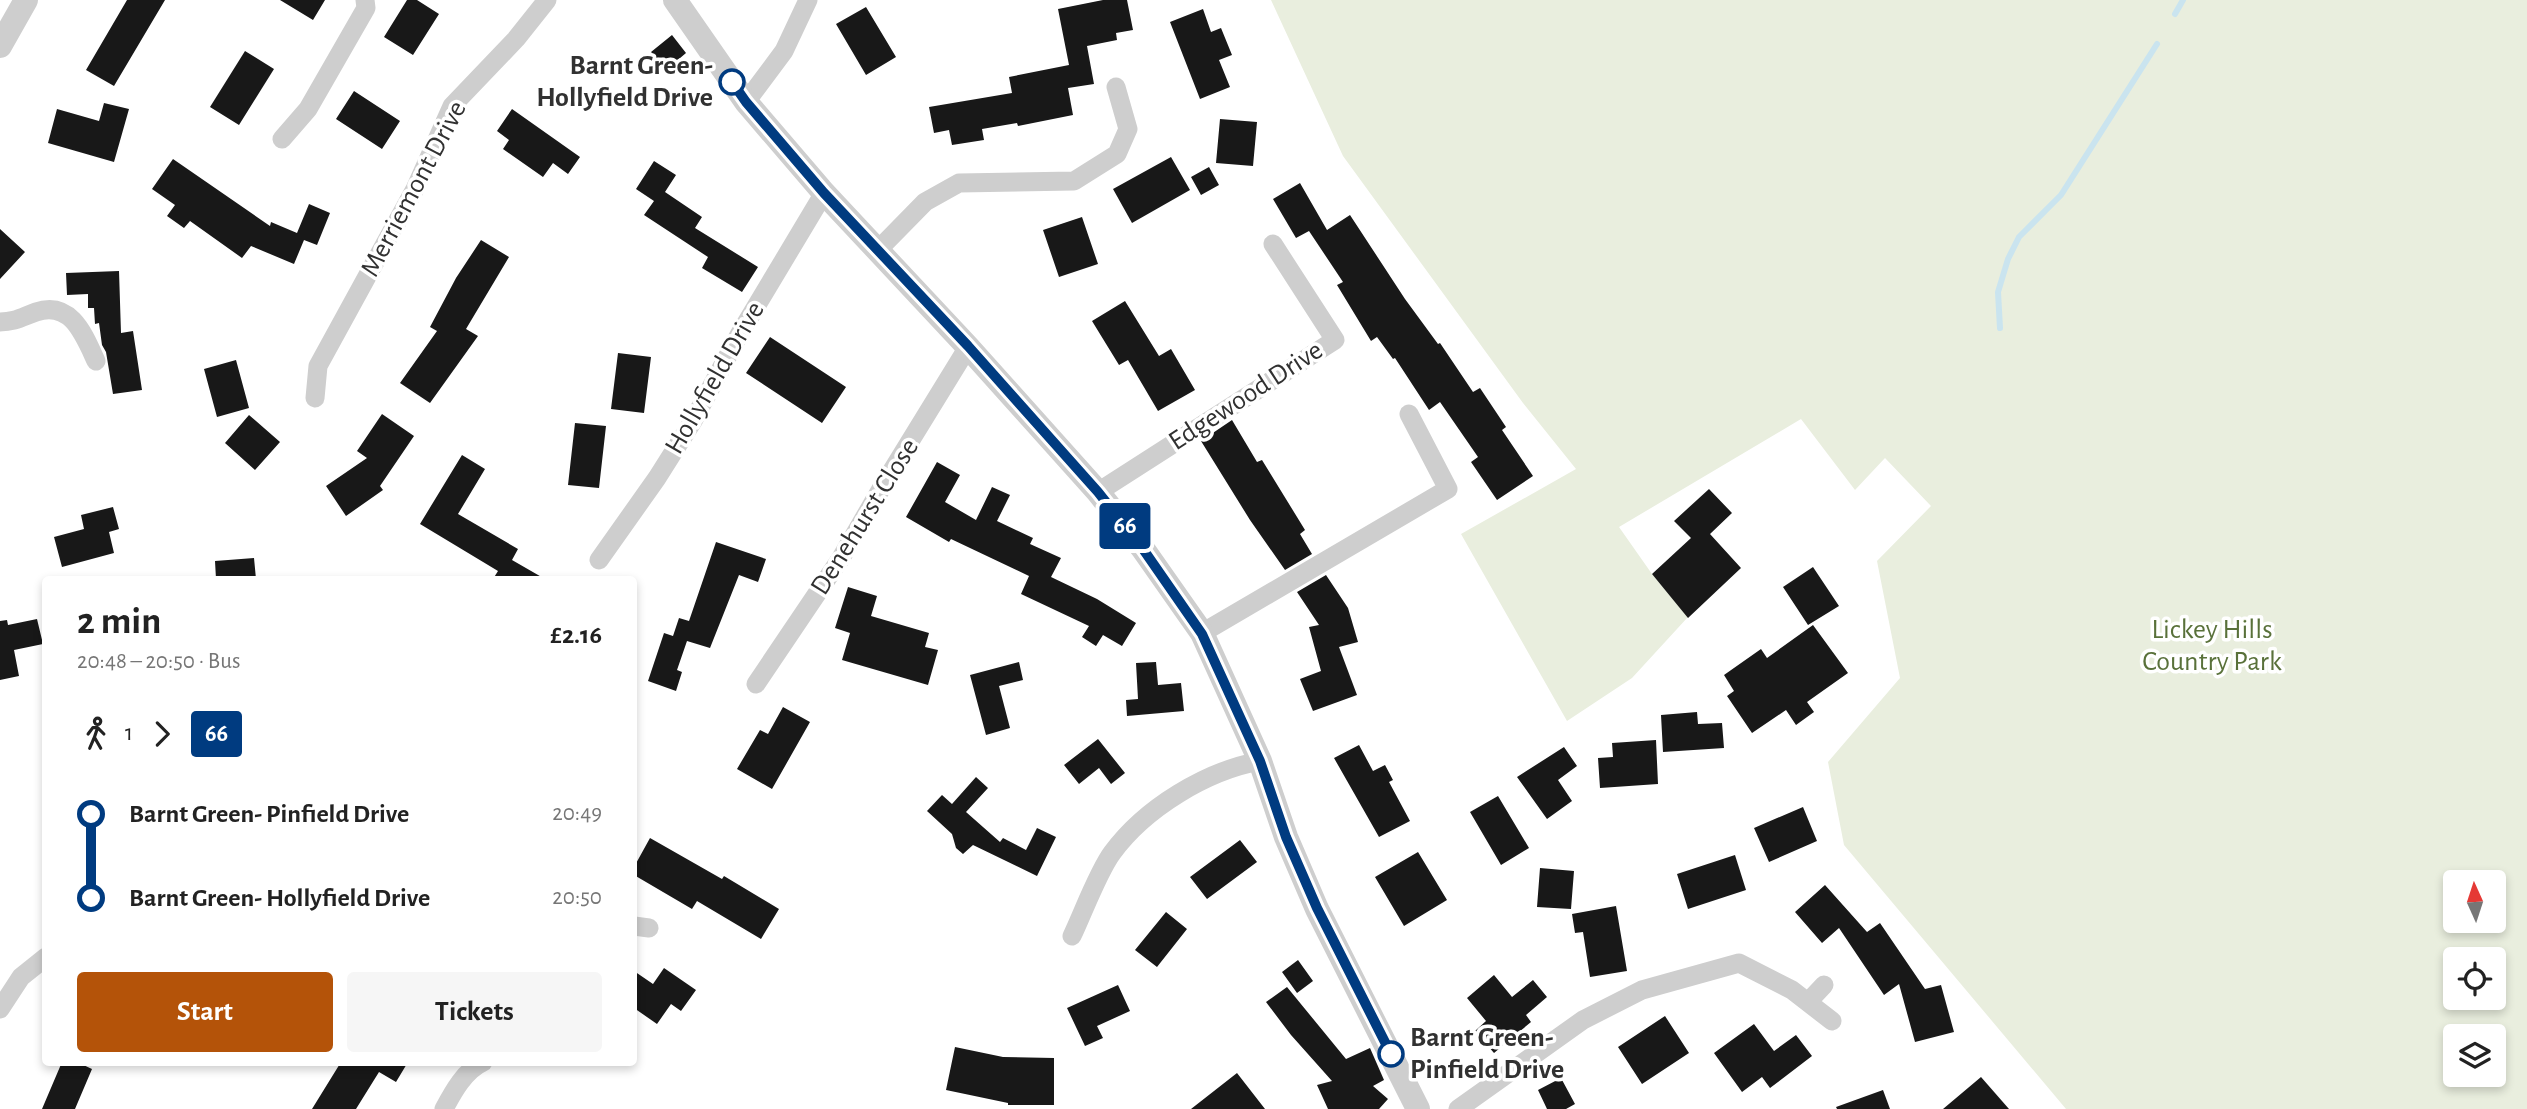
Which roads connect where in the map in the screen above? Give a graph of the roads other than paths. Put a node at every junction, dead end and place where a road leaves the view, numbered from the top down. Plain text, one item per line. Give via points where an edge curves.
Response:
1 (26, 0) edge
2 (365, 0) edge
3 (547, 0) edge
4 (675, 0) edge
5 (808, 0) edge
6 (0, 46) edge
7 (1116, 87) dead end
8 (746, 102) junction
9 (282, 139) dead end
10 (824, 193) junction
11 (1273, 244) dead end
12 (877, 251) junction
13 (0, 322) edge
14 (968, 346) junction
15 (96, 361) dead end
16 (315, 398) dead end
17 (1409, 414) dead end
18 (1098, 492) junction
19 (599, 559) dead end
20 (1202, 634) junction
21 (755, 684) dead end
22 (1260, 761) junction
23 (1072, 936) dead end
24 (42, 960) edge
25 (1824, 985) dead end
26 (1808, 1002) junction
27 (0, 1009) edge
28 (1832, 1021) dead end
29 (476, 1066) edge
30 (444, 1109) edge
31 (1418, 1109) edge
32 (1458, 1109) edge

1 - 6 street
2 - 9 street via 366,8 309,108
3 - 16 street, Merriemont Drive via 452,106 415,189 318,366
4 - 8 street
5 - 8 street via 783,51
7 - 12 street via 1129,129 1117,154 1074,181 960,183 925,202
8 - 10 street
10 - 12 street
10 - 19 street, Hollyfield Drive via 693,421
11 - 18 street, Edgewood Drive via 1335,340
12 - 14 street
13 - 15 street via 57,310 79,326
14 - 18 street
14 - 21 street, Denehurst Close via 841,558
17 - 20 street via 1448,489
18 - 20 street
20 - 22 street
22 - 23 street via 1235,765 1183,790 1135,828 1111,854
22 - 31 street via 1317,908
24 - 27 street via 21,977
25 - 26 street
26 - 28 street
26 - 32 street via 1740,963 1642,990 1583,1020
29 - 30 street

